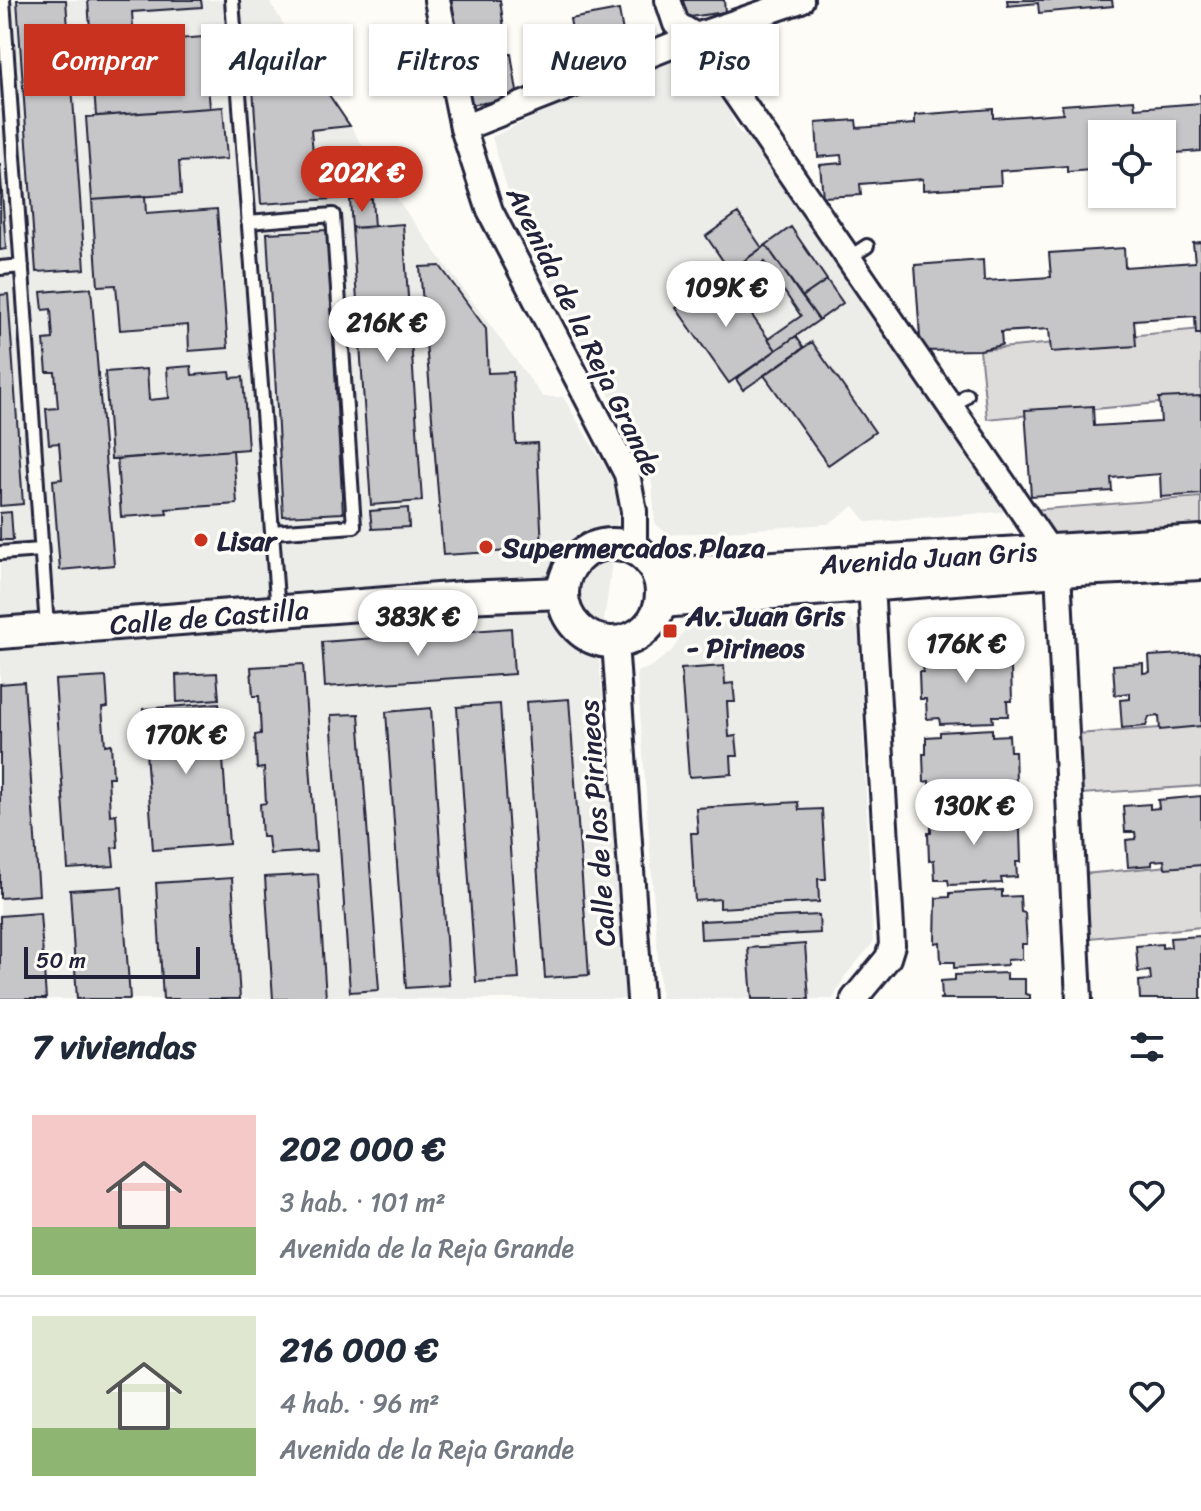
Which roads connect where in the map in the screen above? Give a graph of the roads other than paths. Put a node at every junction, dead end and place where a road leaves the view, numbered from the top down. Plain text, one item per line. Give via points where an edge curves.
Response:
1 (3, 0) edge
2 (232, 0) edge
3 (437, 0) edge
4 (668, 0) edge
5 (801, 0) edge
6 (676, 24) edge
7 (731, 24) edge
8 (671, 46) edge
9 (741, 96) edge
10 (463, 128) junction
11 (248, 222) junction
12 (22, 266) junction
13 (0, 268) edge
14 (272, 532) junction
15 (1201, 541) edge
16 (634, 549) junction
17 (41, 550) junction
18 (0, 553) edge
19 (1054, 560) junction
20 (1201, 564) edge
21 (871, 585) junction
22 (659, 588) junction
23 (562, 593) junction
24 (278, 612) junction
25 (47, 630) junction
26 (0, 633) edge
27 (615, 642) junction
28 (640, 999) edge
29 (854, 999) edge
30 (1079, 999) edge

1 - 12 lane
2 - 11 lane
3 - 10 street, Avenida de la Reja Grande
4 - 6 street
5 - 7 street
8 - 10 street
9 - 19 street via 960,403
10 - 16 street, Avenida de la Reja Grande via 502,238 627,474
11 - 14 lane
11 - 14 lane via 333,215 354,526
12 - 13 lane
12 - 17 lane
14 - 24 lane
15 - 19 street, Avenida Juan Gris
16 - 22 street via 646,558
16 - 23 street via 591,549 568,570
17 - 18 lane
17 - 25 lane
19 - 20 street, Avenida Juan Gris
19 - 21 street, Avenida Juan Gris
19 - 22 street, Avenida Juan Gris
19 - 30 street
21 - 22 street, Avenida Juan Gris
21 - 29 street via 892,945 888,958
22 - 27 street via 655,617 647,629
23 - 24 street, Calle de Castilla
23 - 27 street via 575,626 595,640
24 - 25 street, Calle de Castilla
25 - 26 street, Calle de Castilla
27 - 28 street, Calle de los Pirineos

